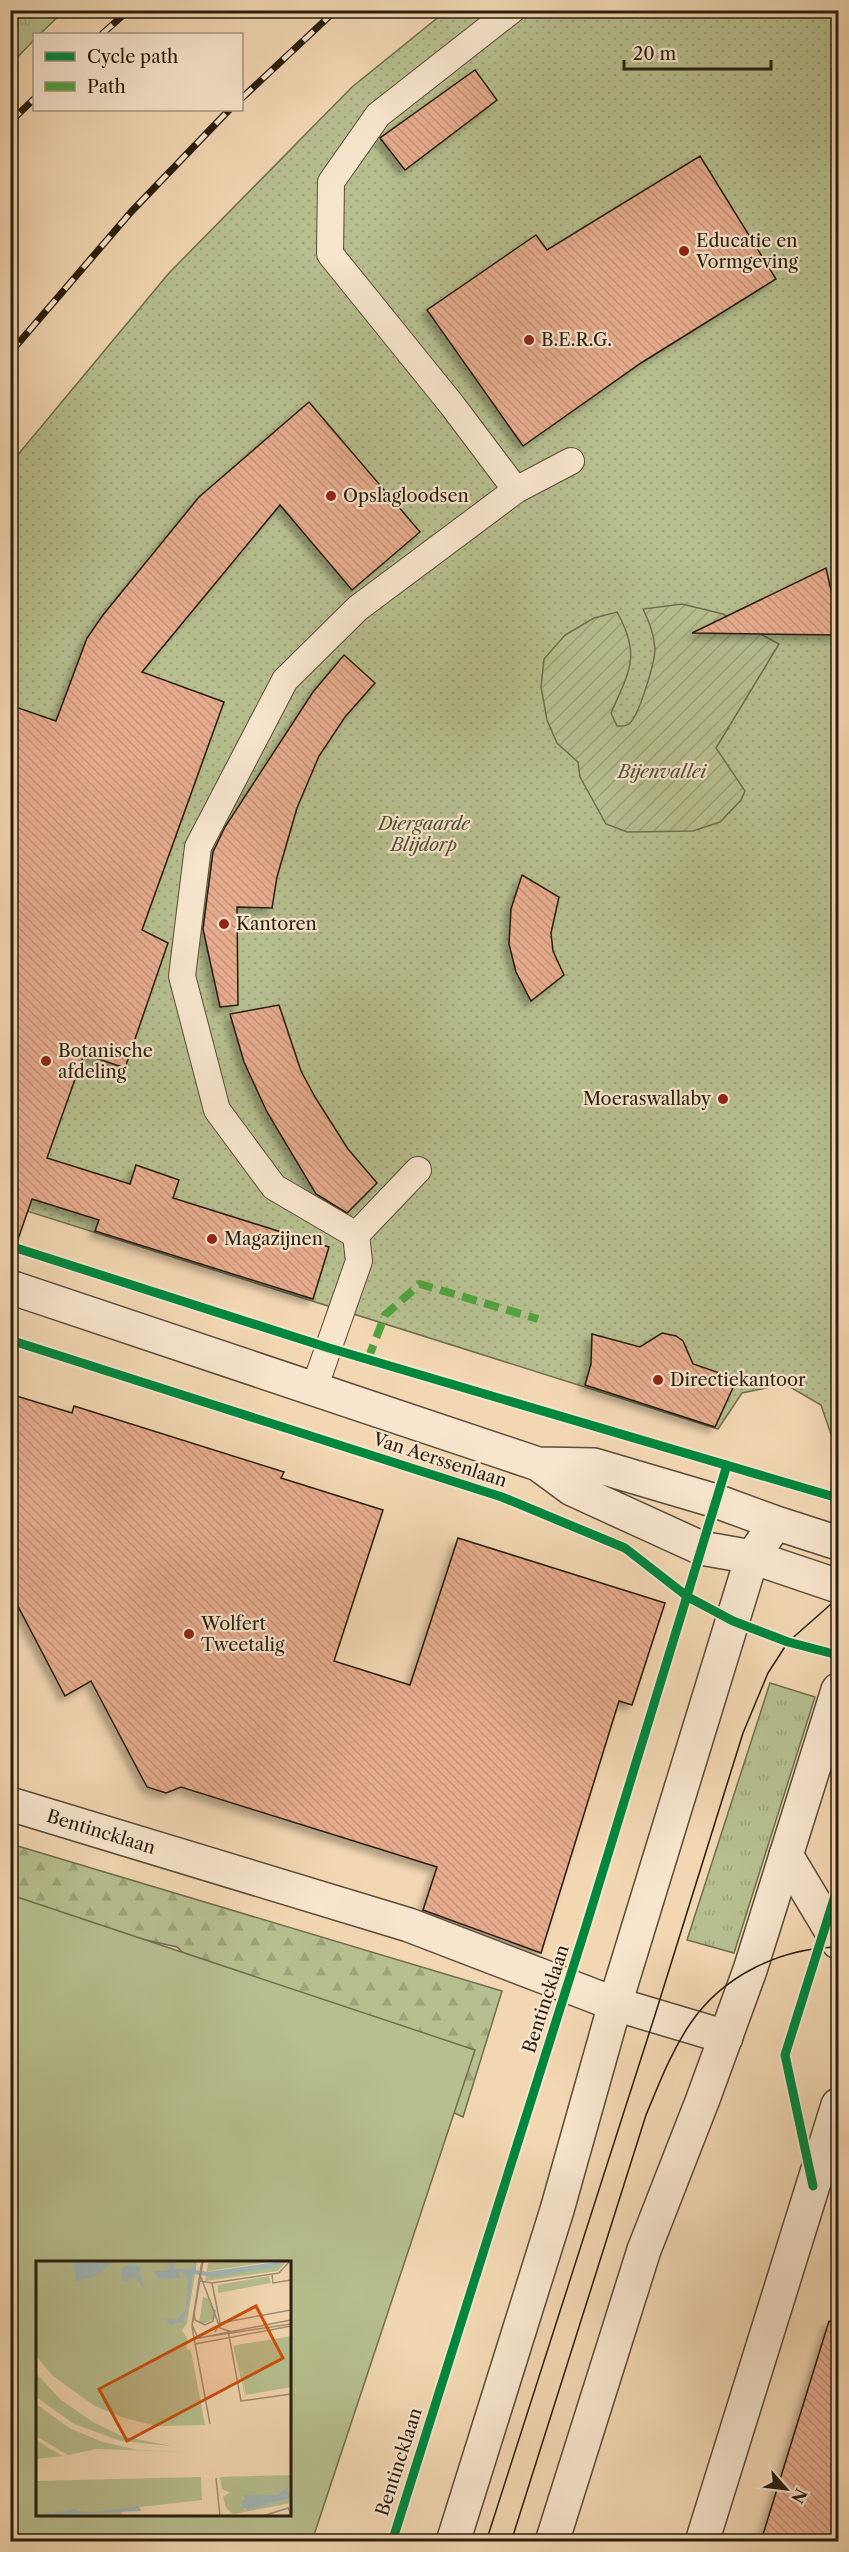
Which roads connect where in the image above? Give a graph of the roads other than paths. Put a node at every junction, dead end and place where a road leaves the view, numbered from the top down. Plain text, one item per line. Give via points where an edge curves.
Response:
1 (512, 10) edge
2 (571, 461) dead end
3 (516, 490) junction
4 (418, 1170) dead end
5 (356, 1235) junction
6 (10, 1287) edge
7 (314, 1389) junction
8 (538, 1464) junction
9 (776, 1523) junction
10 (838, 1543) edge
11 (752, 1557) junction
12 (838, 1586) edge
13 (838, 1690) edge
14 (10, 1804) edge
15 (786, 1855) junction
16 (838, 1942) edge
17 (615, 2004) junction
18 (726, 2037) junction
19 (838, 2105) edge
20 (453, 2541) edge
21 (552, 2541) edge
22 (702, 2541) edge

1 - 3 lane via 378,115 331,182 330,254
2 - 3 lane
3 - 5 lane via 358,608 285,680 198,847 182,976 217,1110 274,1187
4 - 5 lane
5 - 7 lane via 358,1261
6 - 7 street, Van Aerssenlaan
7 - 8 street, Van Aerssenlaan
8 - 9 street, Van Aerssenlaan via 594,1465
8 - 11 street, Van Aerssenlaan via 572,1489 701,1548
9 - 10 street, Van Aerssenlaan
9 - 11 street
11 - 12 street, Van Aerssenlaan
11 - 17 street
13 - 15 street
14 - 17 street, Bentincklaan via 409,1924
15 - 16 street
15 - 18 street
17 - 18 street, Bentincklaan
17 - 20 street via 557,2210
18 - 21 street via 644,2250
19 - 22 street

